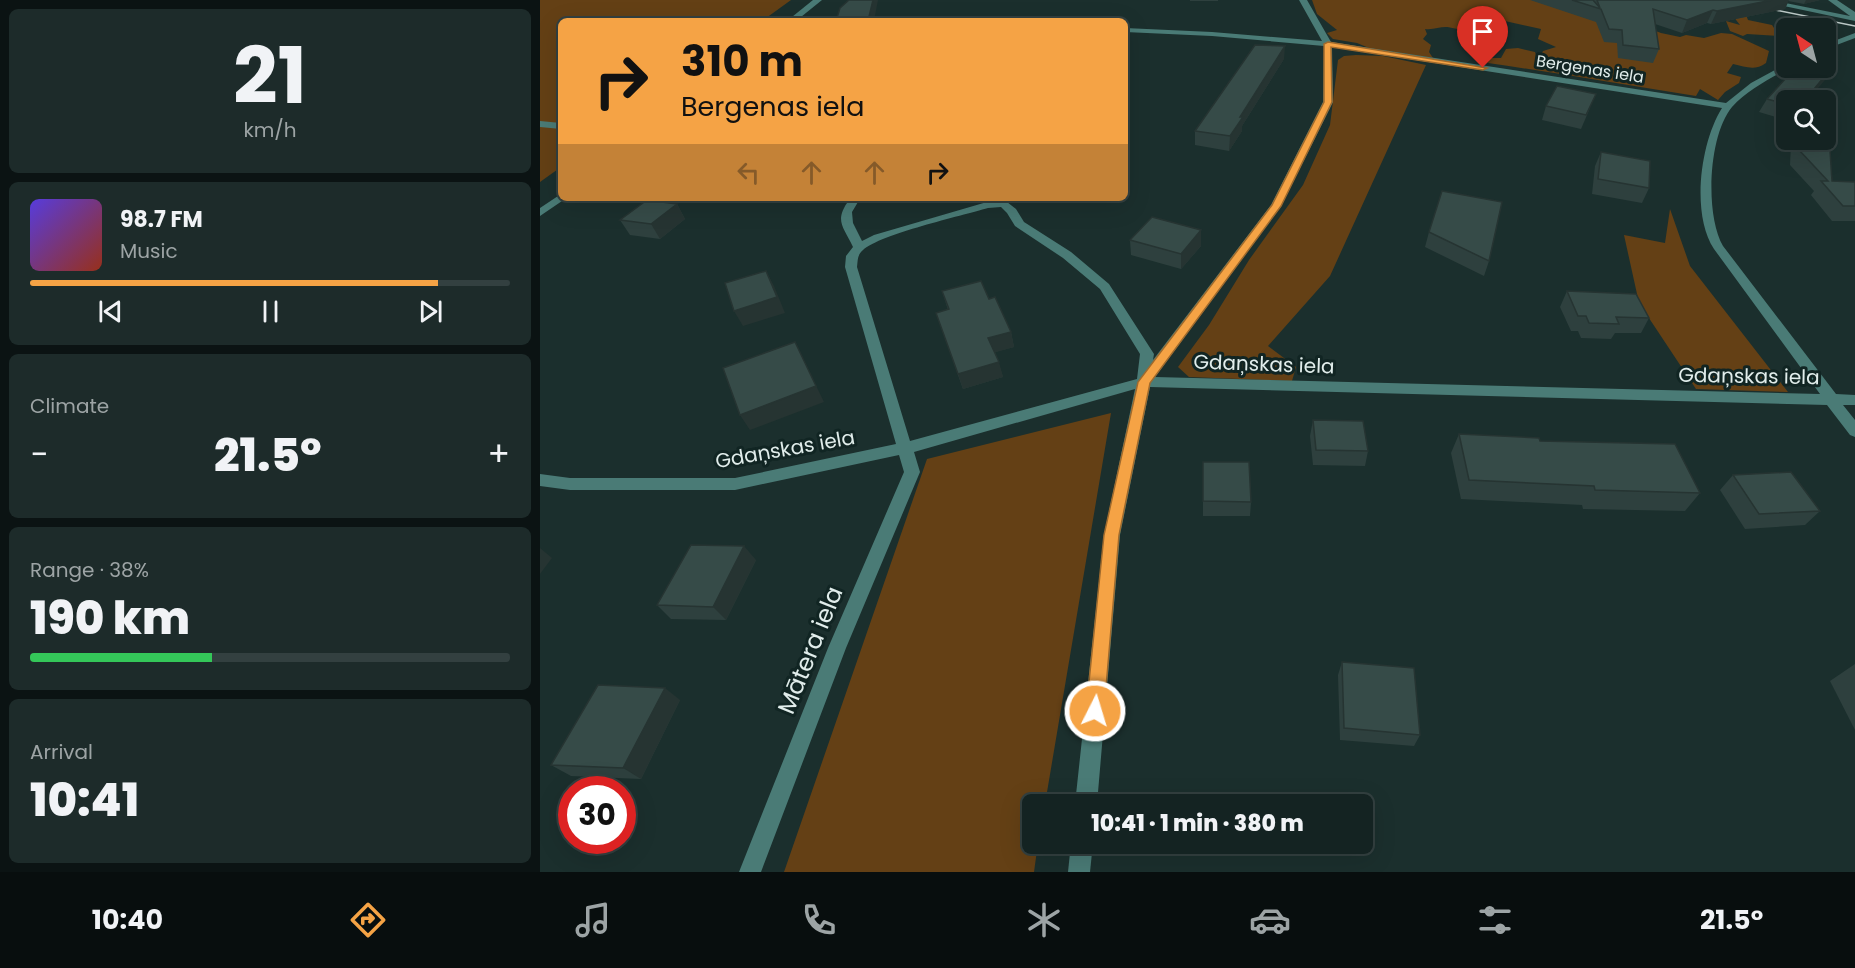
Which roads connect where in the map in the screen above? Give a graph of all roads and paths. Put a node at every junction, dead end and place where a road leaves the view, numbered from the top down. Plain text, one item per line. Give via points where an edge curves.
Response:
1 (818, 0) edge
2 (1303, 0) edge
3 (1759, 0) edge
4 (1832, 0) edge
5 (1855, 17) edge
6 (795, 18) edge
7 (1128, 30) edge
8 (1855, 35) edge
9 (1328, 44) junction
10 (1836, 44) edge
11 (1776, 73) edge
12 (1728, 106) junction
13 (540, 124) edge
14 (558, 126) edge
15 (558, 199) edge
16 (853, 202) dead end
17 (540, 213) edge
18 (859, 247) junction
19 (1144, 382) junction
20 (1830, 398) junction
21 (1855, 400) edge
22 (1855, 431) edge
23 (906, 448) junction
24 (540, 480) edge
25 (1087, 794) edge
26 (1081, 854) edge
27 (750, 872) edge
28 (1079, 872) edge

1 - 6 street
2 - 9 street
3 - 5 street
4 - 5 street
7 - 9 street, Bergenas iela
8 - 10 street
9 - 12 street, Bergenas iela
9 - 19 street via 1328,102 1276,206
11 - 12 street
12 - 20 street via 1718,123 1710,160 1707,213 1711,231 1718,247
13 - 14 street
15 - 17 street
16 - 18 street via 846,212 847,223
18 - 19 street via 878,237 987,205 1003,204 1019,225 1067,255 1105,287 1147,354
18 - 23 street, Mātera iela via 852,256 851,267
19 - 20 street, Gdaņskas iela
19 - 23 street, Gdaņskas iela
19 - 25 street via 1112,535
20 - 21 street, Gdaņskas iela
20 - 22 street
23 - 24 street, Gdaņskas iela via 735,484 570,484
23 - 27 street, Mātera iela via 912,472 837,648
26 - 28 street

